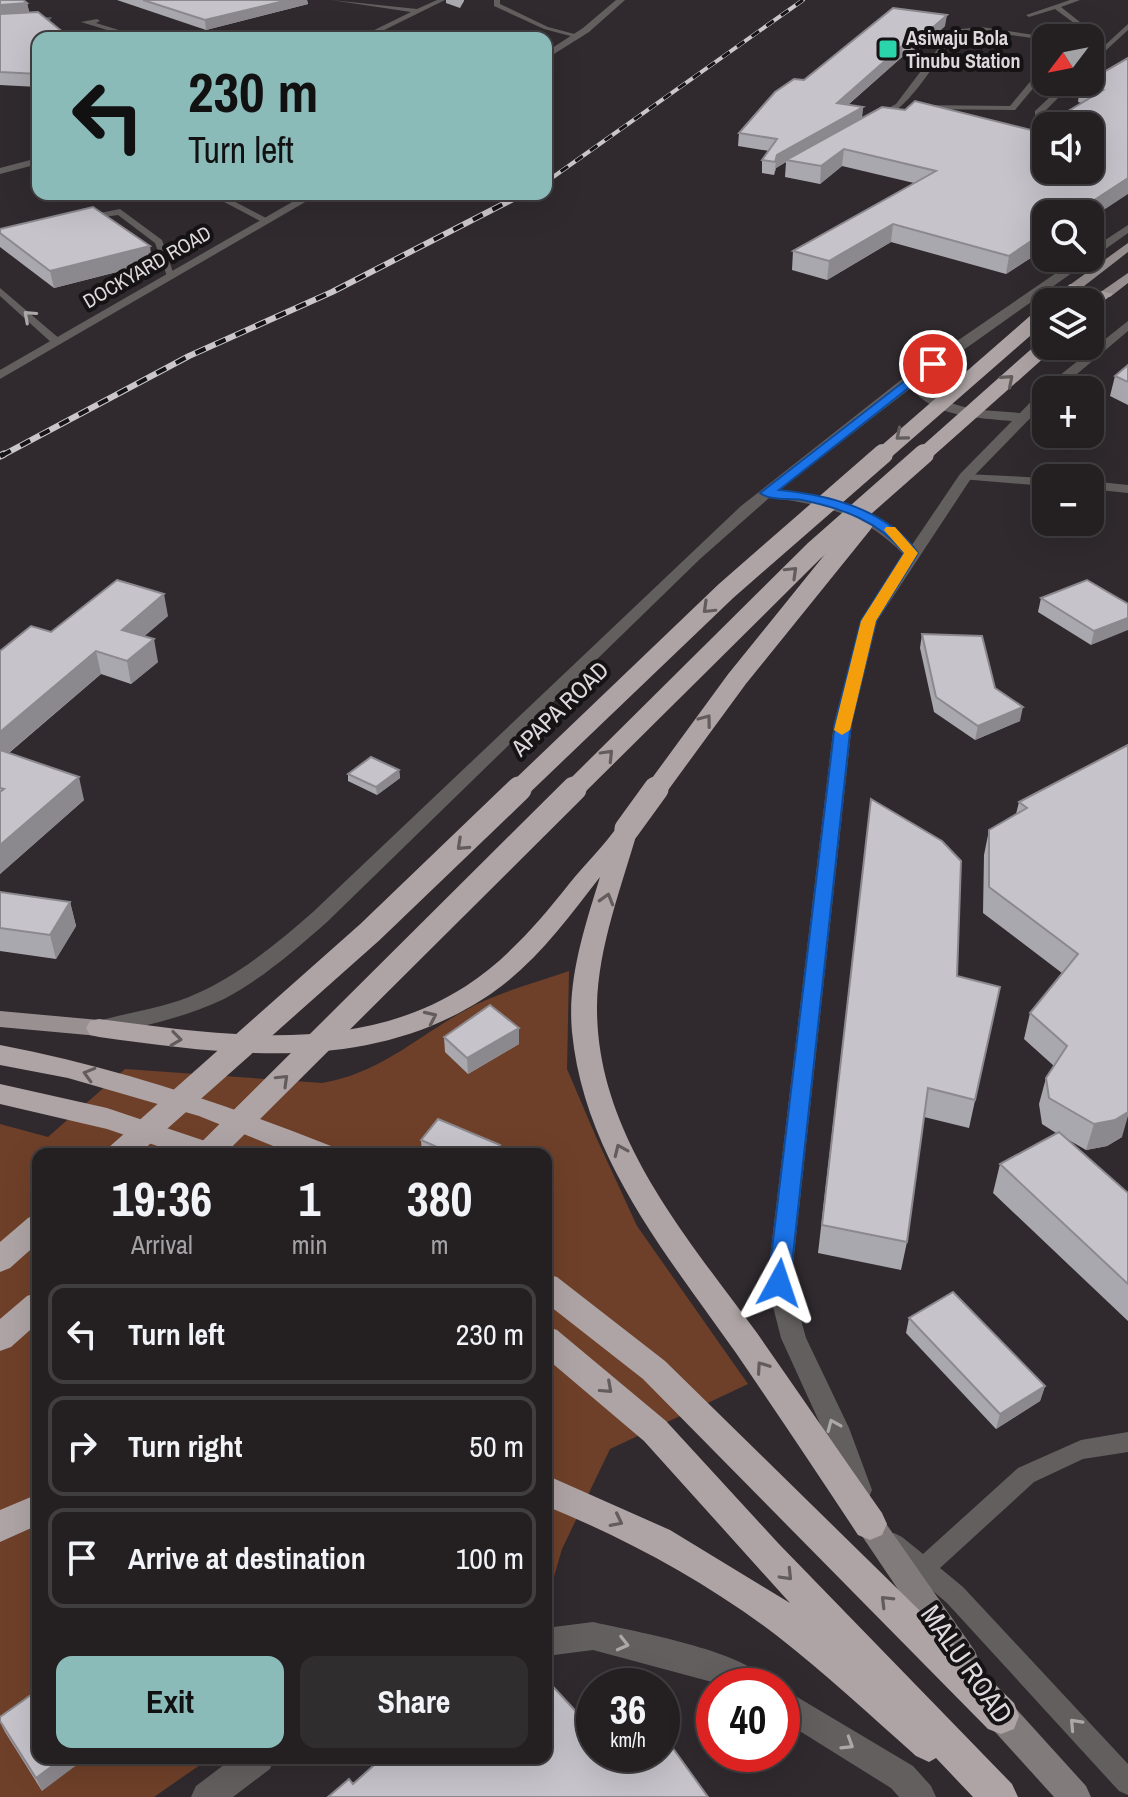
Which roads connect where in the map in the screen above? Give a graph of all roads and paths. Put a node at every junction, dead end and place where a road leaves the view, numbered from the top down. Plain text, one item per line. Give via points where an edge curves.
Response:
1 (334, 0) edge
2 (442, 0) edge
3 (497, 0) edge
4 (621, 0) edge
5 (1077, 0) edge
6 (1055, 6) junction
7 (417, 11) junction
8 (1029, 15) dead end
9 (50, 18) edge
10 (97, 21) dead end
11 (0, 22) edge
12 (1079, 24) edge
13 (1128, 26) edge
14 (120, 32) edge
15 (374, 32) edge
16 (578, 36) junction
17 (1032, 36) edge
18 (1104, 49) edge
19 (552, 52) edge
20 (1032, 84) edge
21 (1056, 96) edge
22 (899, 106) junction
23 (1039, 112) edge
24 (859, 128) edge
25 (32, 163) edge
26 (0, 171) edge
27 (225, 200) edge
28 (304, 200) edge
29 (73, 217) edge
30 (267, 221) junction
31 (1128, 228) edge
32 (1104, 245) edge
33 (1128, 246) edge
34 (1066, 272) edge
35 (172, 276) junction
36 (1128, 277) edge
37 (1075, 287) edge
38 (0, 291) edge
39 (1106, 294) edge
40 (1032, 324) edge
41 (1128, 325) edge
42 (57, 342) junction
43 (1032, 358) edge
44 (0, 375) edge
45 (1067, 376) edge
46 (911, 379) junction
47 (1032, 406) edge
48 (1020, 417) junction
49 (907, 468) junction
50 (965, 477) junction
51 (1032, 481) edge
52 (1104, 486) edge
53 (1128, 489) edge
54 (767, 493) junction
55 (911, 553) junction
56 (627, 829) junction
57 (0, 1019) edge
58 (99, 1028) junction
59 (0, 1055) edge
60 (0, 1094) edge
61 (127, 1148) edge
62 (194, 1148) edge
63 (214, 1148) edge
64 (306, 1148) edge
65 (32, 1223) edge
66 (32, 1231) edge
67 (0, 1245) edge
68 (0, 1260) edge
69 (552, 1291) edge
70 (32, 1310) edge
71 (0, 1338) edge
72 (552, 1344) edge
73 (1128, 1442) edge
74 (552, 1492) edge
75 (32, 1512) edge
76 (870, 1524) junction
77 (0, 1526) edge
78 (923, 1569) junction
79 (552, 1641) edge
80 (718, 1668) edge
81 (800, 1714) edge
82 (1001, 1716) junction
83 (251, 1764) edge
84 (1128, 1782) edge
85 (207, 1797) edge
86 (920, 1797) edge
87 (993, 1797) edge
88 (999, 1797) edge
89 (1075, 1797) edge

1 - 7 lane
2 - 7 lane
3 - 16 lane via 496,5 515,17
4 - 16 street
5 - 6 lane
6 - 8 lane
6 - 12 lane
7 - 15 lane
9 - 11 lane
10 - 14 lane via 84,22
13 - 18 lane
16 - 19 street
17 - 22 lane via 954,31
20 - 22 lane via 1012,108 1002,110
21 - 23 lane
22 - 24 lane
25 - 26 lane
27 - 30 lane
28 - 30 street, DOCKYARD ROAD
29 - 35 lane via 120,212 159,242
30 - 35 street, DOCKYARD ROAD
31 - 32 street
33 - 37 main road
34 - 46 street
35 - 42 street, DOCKYARD ROAD
36 - 39 main road
42 -> 38 lane
40 -> 61 highway, APAPA ROAD, bridge via 737,580 370,932
41 - 45 street
42 - 44 street, DOCKYARD ROAD
49 -> 43 highway, bridge
46 - 48 street via 929,398 952,407
46 - 54 street
47 - 48 street
48 - 50 street
56 -> 49 highway, bridge via 737,679
63 -> 49 highway, bridge via 758,606
50 - 51 lane
50 - 55 street
52 - 53 lane
54 - 55 street via 803,496 872,517
54 - 58 street via 685,563 276,955 197,1002
76 -> 55 street via 832,1420 786,1323 779,1283 843,723 869,621
58 -> 56 highway via 213,1044 292,1048 354,1041 408,1027 453,1007 522,954
76 -> 56 highway via 664,1232 621,1156 596,1092 584,1028 590,960
57 - 58 main road
64 -> 59 highway via 207,1108 68,1068
60 - 62 highway via 62,1106
65 - 67 highway
66 - 68 highway
82 -> 69 highway via 654,1370
70 - 71 highway
72 -> 88 highway via 655,1431
73 - 78 lane via 1081,1450 1026,1475
74 -> 87 highway via 680,1554 764,1605
75 - 77 highway
76 - 78 lane
76 - 82 main road, MALU ROAD
84 -> 78 lane via 955,1595
79 -> 80 street via 593,1636
81 -> 86 street via 902,1777
82 - 89 main road, MALU ROAD
83 - 85 street

